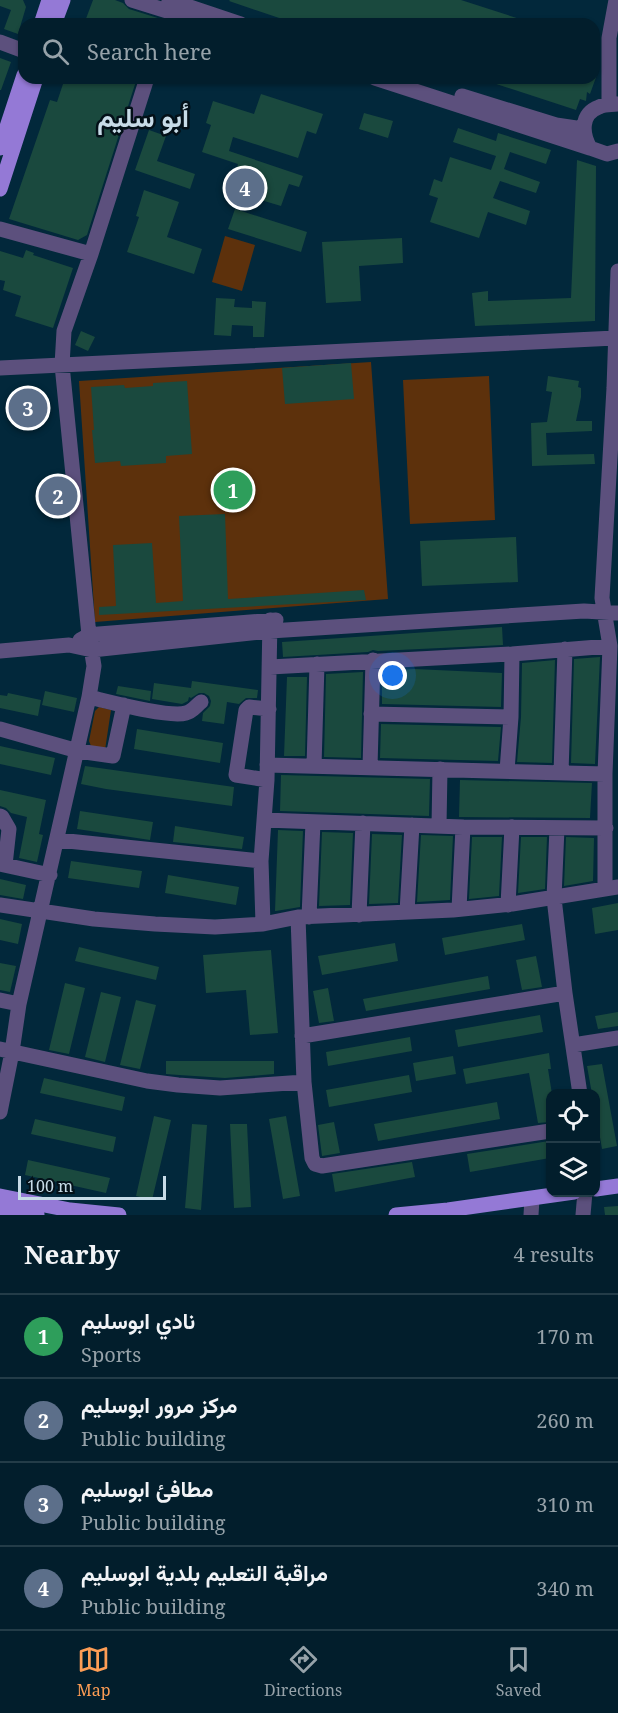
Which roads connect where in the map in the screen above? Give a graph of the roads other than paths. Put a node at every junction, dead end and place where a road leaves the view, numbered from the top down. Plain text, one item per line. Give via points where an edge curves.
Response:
1 (49, 0) edge
2 (63, 0) edge
3 (132, 0) edge
4 (616, 0) edge
5 (166, 12) edge
6 (43, 18) edge
7 (56, 18) edge
8 (188, 18) edge
9 (204, 18) edge
10 (0, 42) edge
11 (18, 49) edge
12 (21, 84) edge
13 (34, 84) edge
14 (145, 84) edge
15 (402, 84) edge
16 (417, 84) edge
17 (425, 89) junction
18 (614, 105) edge
19 (583, 129) junction
20 (1, 141) edge
21 (590, 148) junction
22 (618, 152) edge
23 (0, 189) edge
24 (0, 229) edge
25 (91, 254) junction
26 (618, 271) edge
27 (615, 338) junction
28 (62, 365) junction
29 (0, 368) edge
30 (616, 388) edge
31 (608, 608) edge
32 (270, 626) junction
33 (91, 642) junction
34 (610, 646) junction
35 (565, 650) junction
36 (0, 651) edge
37 (512, 654) junction
38 (373, 660) junction
39 (317, 664) junction
40 (270, 667) junction
41 (89, 697) junction
42 (201, 702) dead end
43 (124, 705) junction
44 (268, 708) junction
45 (371, 714) junction
46 (511, 717) junction
47 (0, 729) edge
48 (78, 751) junction
49 (314, 766) junction
50 (370, 767) junction
51 (440, 769) junction
52 (507, 771) junction
53 (267, 772) junction
54 (561, 773) junction
55 (605, 774) junction
56 (0, 816) edge
57 (264, 820) junction
58 (313, 822) junction
59 (363, 823) junction
60 (412, 825) junction
61 (439, 826) junction
62 (463, 827) junction
63 (512, 827) junction
64 (557, 828) junction
65 (606, 828) junction
66 (58, 840) junction
67 (261, 861) junction
68 (3, 864) edge
69 (50, 875) junction
70 (611, 888) edge
71 (554, 898) junction
72 (0, 905) edge
73 (508, 905) junction
74 (459, 909) junction
75 (40, 910) junction
76 (407, 912) junction
77 (359, 915) junction
78 (304, 917) junction
79 (263, 924) junction
80 (565, 993) junction
81 (0, 1000) edge
82 (20, 1004) junction
83 (302, 1036) junction
84 (618, 1038) edge
85 (573, 1045) junction
86 (6, 1050) edge
87 (304, 1082) junction
88 (579, 1089) edge
89 (0, 1112) edge
90 (546, 1132) edge
91 (618, 1186) edge
92 (600, 1187) edge
93 (0, 1196) edge
94 (546, 1197) edge
95 (589, 1197) edge
96 (532, 1199) junction
97 (0, 1209) edge
98 (70, 1212) edge
99 (448, 1213) edge
100 (37, 1215) edge
101 (119, 1215) edge
102 (396, 1215) edge
103 (531, 1215) edge
104 (583, 1215) edge

1 - 6 main road
2 - 7 main road
3 - 5 street
4 - 18 street via 609,38
5 - 8 street
5 - 9 street
10 - 11 street
12 - 20 main road
13 - 23 main road
14 - 25 street
15 - 17 street
16 - 17 street
17 - 19 street
17 - 21 street
18 - 19 street via 596,107 587,116
19 - 21 street
21 - 22 street via 607,154
24 - 25 street
25 - 28 street via 64,331
26 - 27 street
27 - 28 street
27 - 30 street
28 - 29 street
28 - 33 street
30 - 31 street
31 - 32 street
31 - 34 street
32 - 33 street
32 - 40 street
33 - 36 street
33 - 41 street via 94,666
34 - 35 street
34 - 55 street
35 - 37 street
35 - 54 street
37 - 38 street
37 - 46 street
38 - 39 street
38 - 45 street
39 - 40 street
39 - 49 street
40 - 44 street
41 - 43 street
41 - 48 street
42 - 43 street via 190,712 178,714
43 - 48 street via 113,756
44 - 53 street
44 - 53 street via 246,710 236,775
45 - 46 street
45 - 50 street
46 - 52 street
47 - 48 street
48 - 66 street
49 - 50 street
49 - 53 street
50 - 51 street
51 - 52 street
51 - 61 street
52 - 54 street
53 - 57 street
54 - 55 street
55 - 65 street
56 - 68 street via 9,829
57 - 58 street
57 - 67 street
58 - 59 street
58 - 78 street
59 - 60 street
59 - 77 street
60 - 61 street
60 - 76 street
61 - 62 street
62 - 63 street
62 - 74 street
63 - 64 street
63 - 73 street
64 - 65 street
64 - 71 street
65 - 70 street
66 - 67 street
66 - 69 street
67 - 79 street
68 - 69 street
69 - 75 street
70 - 71 street
71 - 73 street
71 - 80 street
72 - 75 street
73 - 74 street
74 - 76 street
75 - 79 street via 155,924
75 - 82 street
76 - 77 street
77 - 78 street
78 - 79 street
78 - 83 street
80 - 83 street
80 - 85 street
81 - 82 street
82 - 86 street
83 - 87 street
84 - 85 street
85 - 88 street
86 - 87 street via 147,1081 202,1088
86 - 89 street
87 - 90 street via 312,1158 322,1166
91 - 92 main road
93 - 98 main road
94 - 96 main road
95 - 104 street
96 - 99 main road
96 - 103 street
97 - 100 main road
98 - 101 main road
99 - 102 main road

